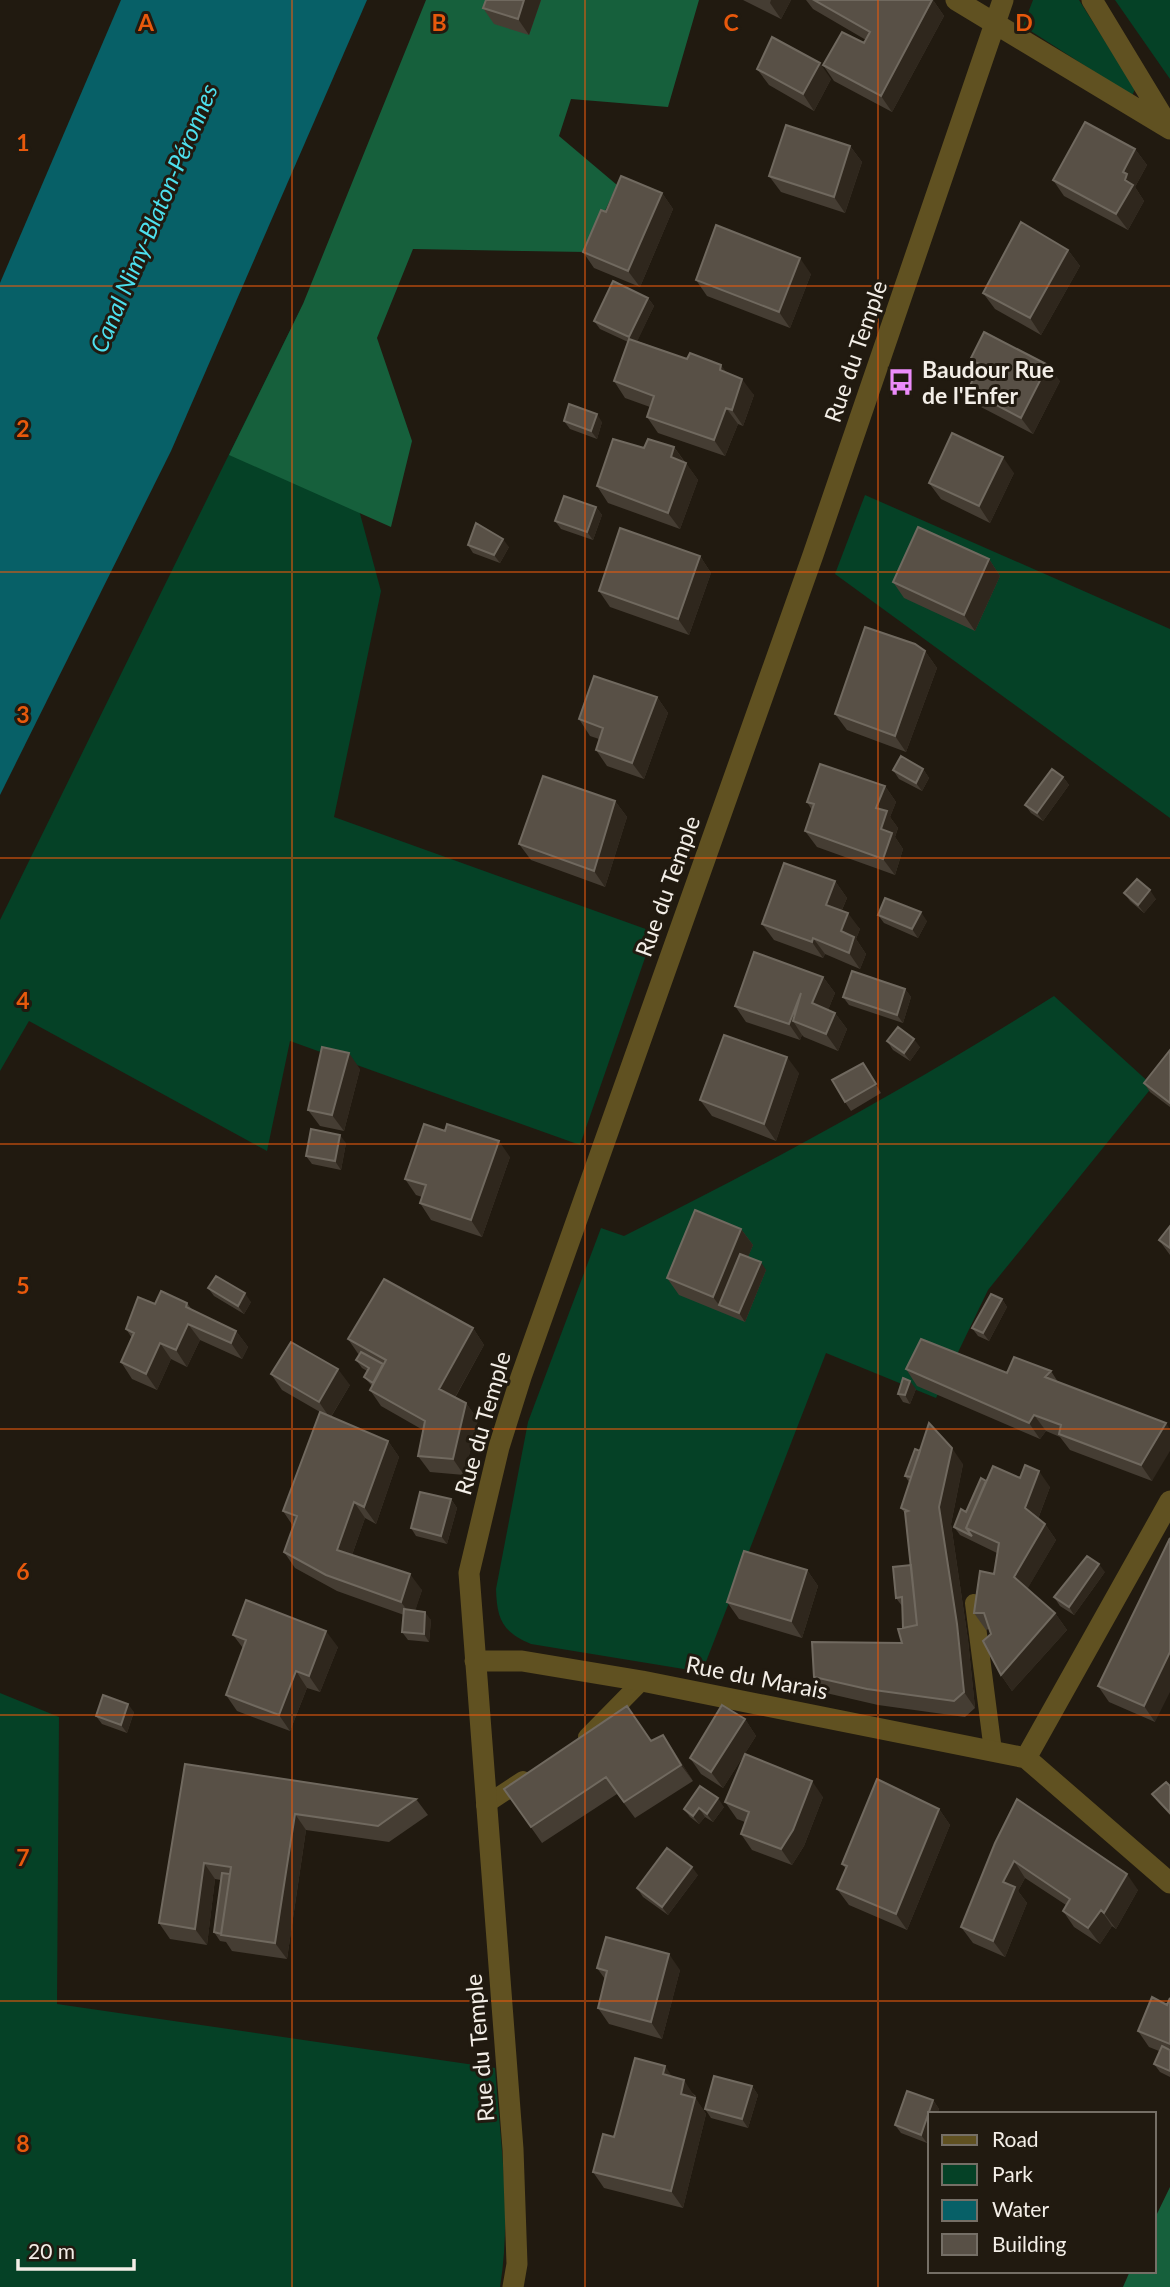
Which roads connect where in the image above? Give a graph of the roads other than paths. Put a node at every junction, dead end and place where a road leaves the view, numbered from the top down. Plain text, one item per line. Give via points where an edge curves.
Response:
1 (956, 0) edge
2 (1003, 0) edge
3 (1092, 0) edge
4 (996, 24) junction
5 (1170, 129) edge
6 (1170, 1501) edge
7 (974, 1603) edge
8 (475, 1661) junction
9 (642, 1681) junction
10 (574, 1746) edge
11 (993, 1751) junction
12 (1026, 1758) junction
13 (541, 1768) edge
14 (485, 1805) junction
15 (1170, 1883) edge
16 (513, 2287) edge

1 - 4 street
2 - 4 street, Rue du Temple
3 - 5 street
4 - 5 street
4 - 8 street, Rue du Temple via 521,1377 469,1573
6 - 12 street
7 - 11 lane
8 - 9 street, Rue du Marais via 522,1661
8 - 14 street, Rue du Temple
9 - 10 lane via 596,1731
9 - 11 street, Rue du Marais
11 - 12 street, Rue du Marais
12 - 15 street, Rue du Marais
13 - 14 lane
14 - 16 street, Rue du Temple via 513,2149 517,2264

